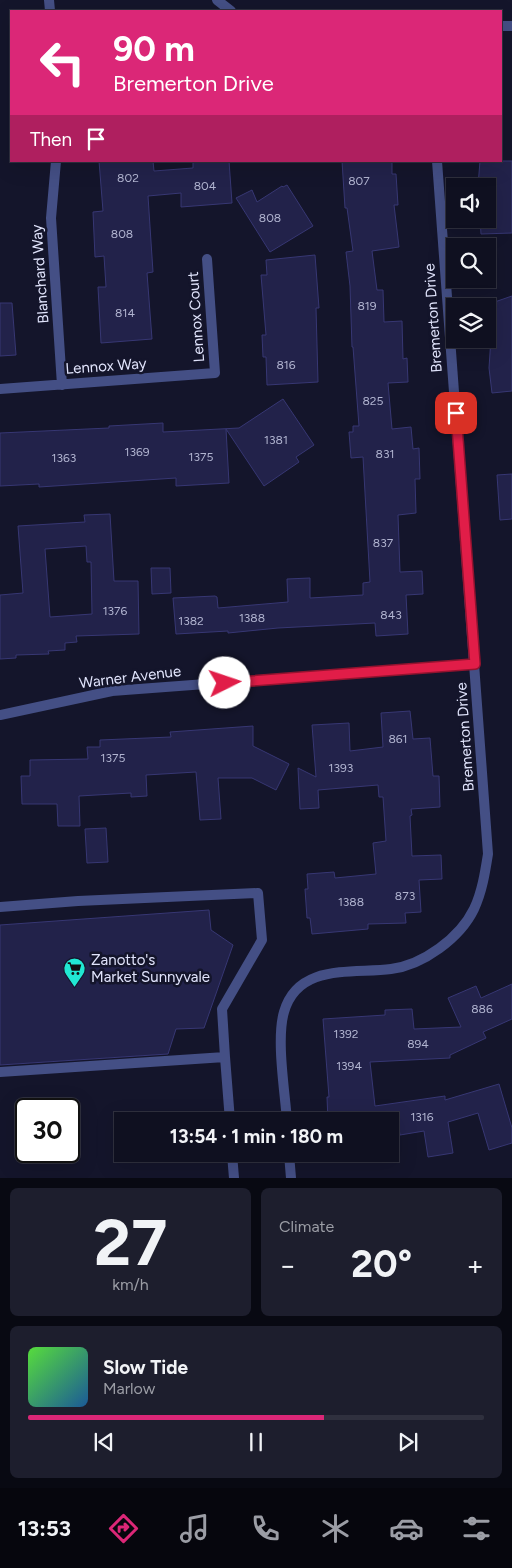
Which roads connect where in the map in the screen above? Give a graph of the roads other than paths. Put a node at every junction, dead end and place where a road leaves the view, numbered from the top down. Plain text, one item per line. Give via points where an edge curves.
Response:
1 (217, 0) edge
2 (230, 10) edge
3 (56, 162) edge
4 (437, 162) edge
5 (207, 259) dead end
6 (215, 373) joint
7 (62, 384) junction
8 (0, 389) edge
9 (475, 664) junction
10 (0, 715) edge
11 (0, 907) edge
12 (225, 1057) junction
13 (0, 1072) edge
14 (229, 1112) edge
15 (286, 1112) edge
16 (233, 1162) edge
17 (290, 1162) edge
18 (234, 1178) edge
19 (291, 1178) edge

1 - 2 street
3 - 7 street, Blanchard Way via 51,218
4 - 9 street, Bremerton Drive
5 - 6 street, Lennox Court
6 - 7 street, Lennox Way
7 - 8 street, Lennox Way
9 - 10 street, Warner Avenue via 112,691
9 - 15 street, Bremerton Drive via 488,854 483,884 474,909 461,928 421,960 392,969 322,974 306,981 294,992 284,1011 280,1033
11 - 12 street via 258,893 262,940 222,1009
12 - 13 street
12 - 14 street
16 - 18 street
17 - 19 street

